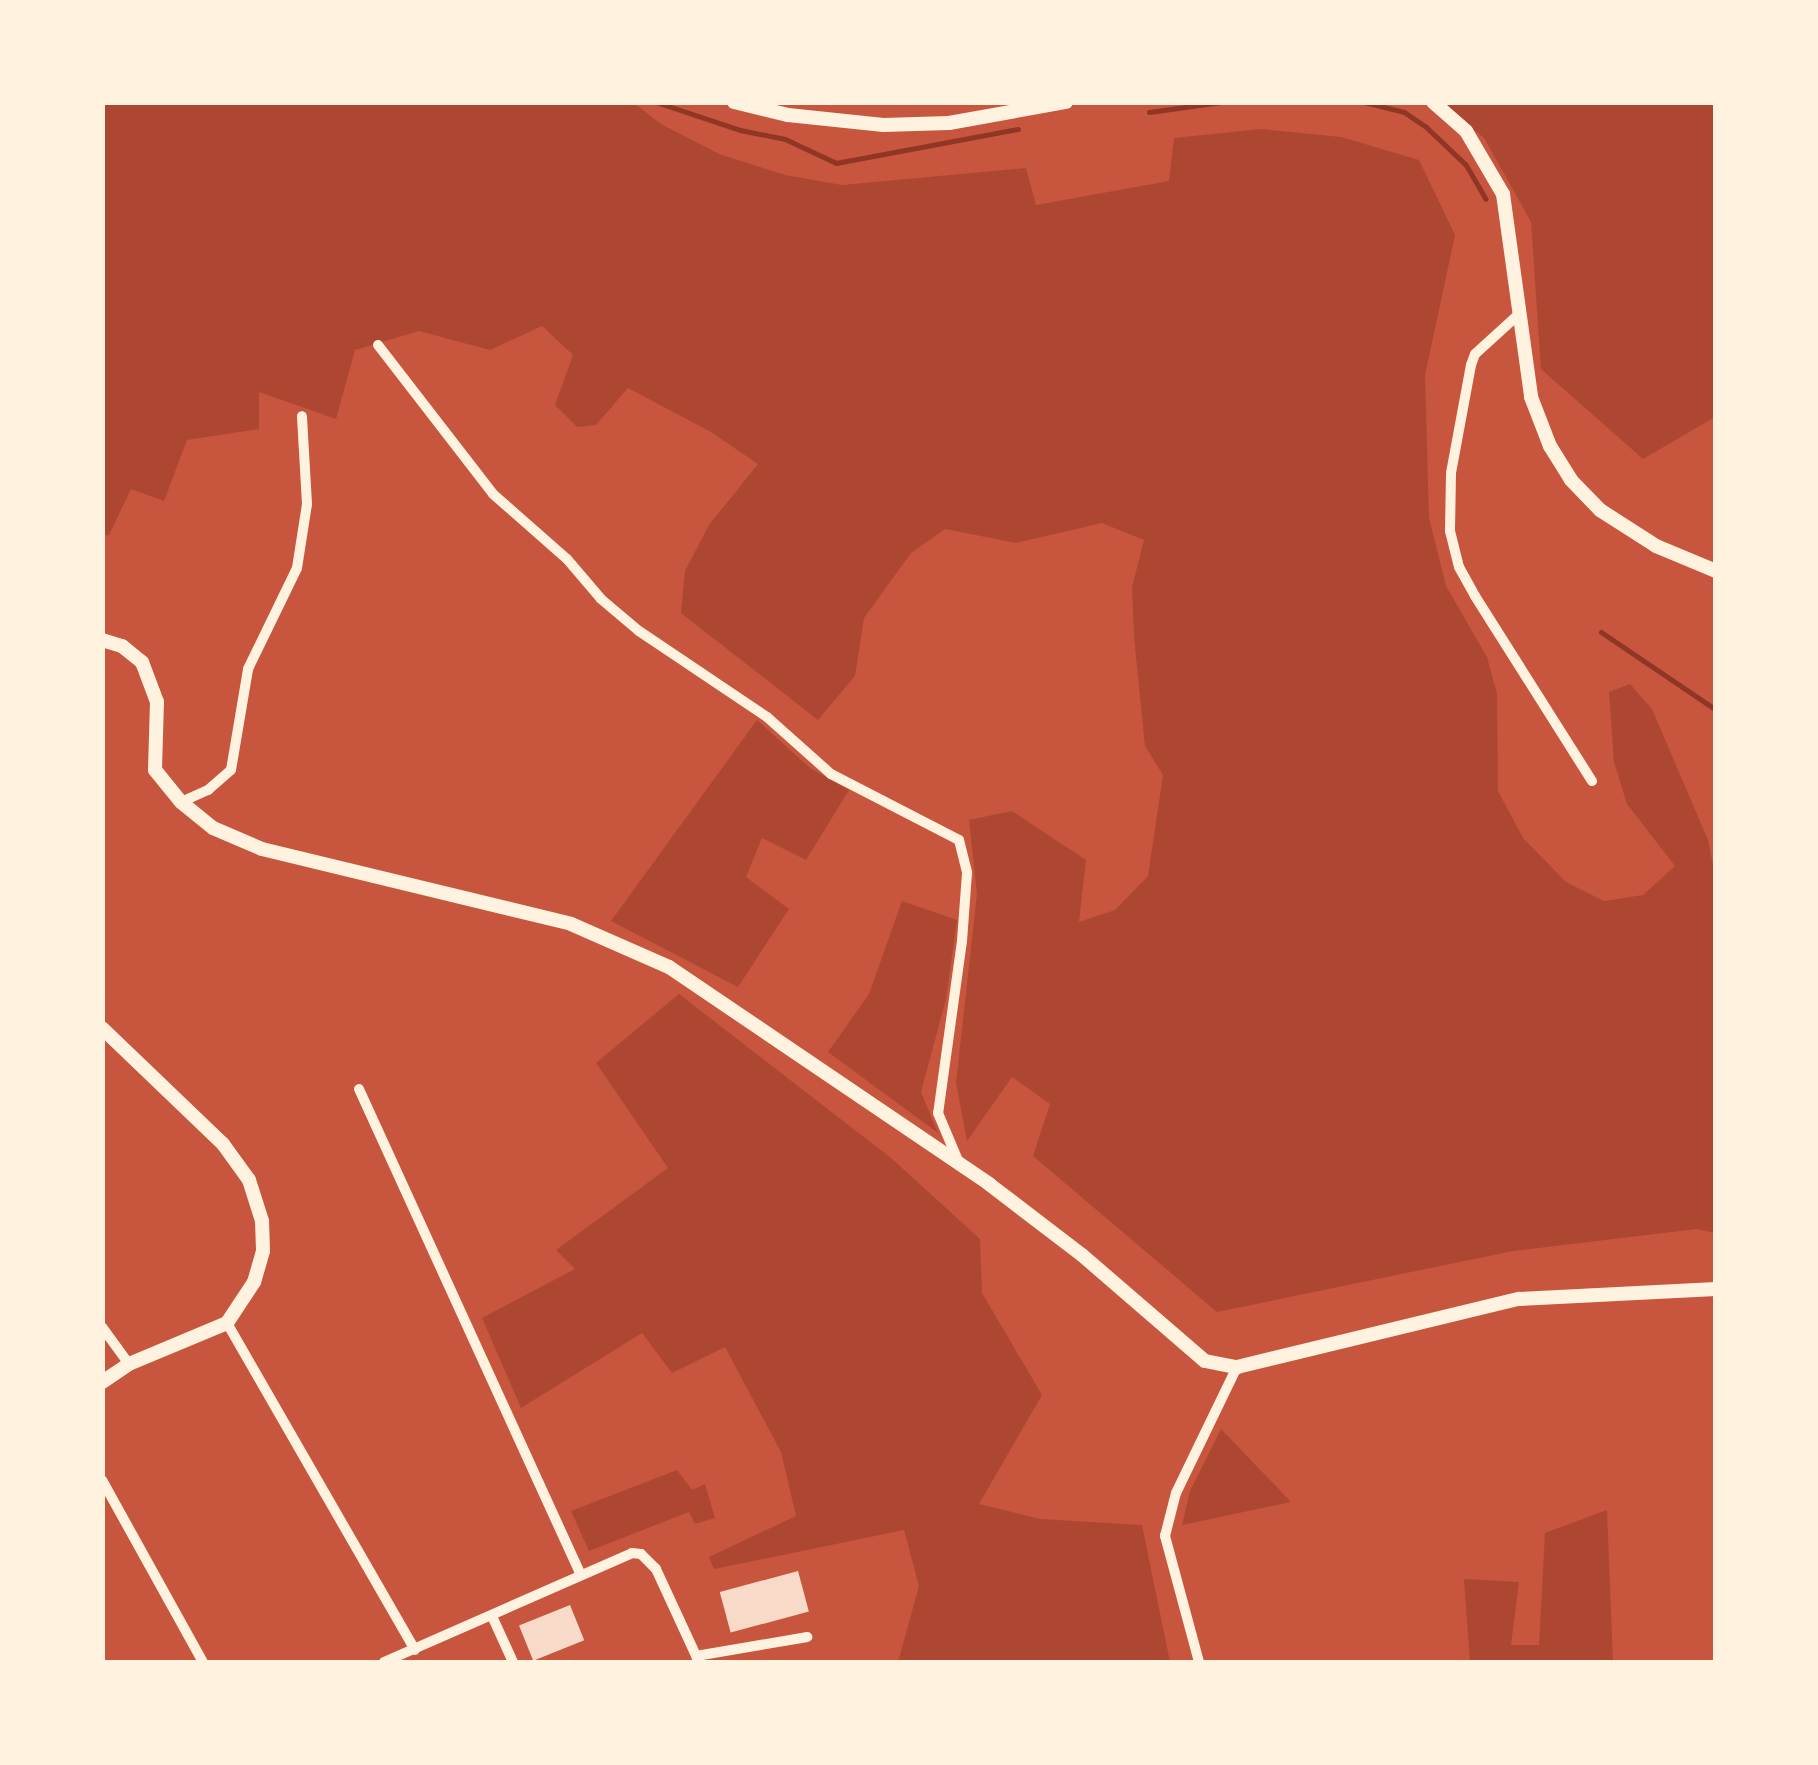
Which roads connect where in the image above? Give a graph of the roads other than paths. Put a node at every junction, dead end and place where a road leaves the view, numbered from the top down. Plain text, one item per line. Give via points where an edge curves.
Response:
1 (734, 102) edge
2 (1066, 102) edge
3 (1433, 102) edge
4 (1519, 314) junction
5 (378, 345) dead end
6 (302, 416) dead end
7 (1716, 570) edge
8 (102, 640) edge
9 (1592, 781) dead end
10 (181, 802) junction
11 (102, 1028) edge
12 (359, 1089) dead end
13 (960, 1164) junction
14 (1716, 1289) edge
15 (227, 1323) junction
16 (102, 1327) edge
17 (129, 1364) junction
18 (1236, 1367) junction
19 (102, 1382) edge
20 (102, 1480) edge
21 (580, 1573) junction
22 (492, 1616) junction
23 (807, 1637) dead end
24 (415, 1650) junction
25 (698, 1660) edge
26 (203, 1662) edge
27 (384, 1662) edge
28 (513, 1662) edge
29 (1199, 1662) edge

1 - 2 street via 883,125 949,123
3 - 4 street via 1480,148 1503,194
4 - 7 street via 1531,397 1571,480 1624,527
4 - 9 street via 1471,365 1451,473 1450,530 1467,582
5 - 13 street via 494,494 601,599 767,717 820,767 959,840 967,874 962,942 938,1113
6 - 10 street via 307,504 297,568 248,670 231,770
8 - 10 street via 142,662 153,683 155,770
10 - 13 street via 214,828 262,849 570,924 669,967
11 - 15 street via 223,1144 249,1180 263,1251 254,1282
12 - 21 street
13 - 18 street via 1082,1256 1204,1361
14 - 18 street via 1519,1299
15 - 17 street
15 - 24 street
16 - 17 street
17 - 19 street
18 - 29 street via 1176,1493 1165,1536
20 - 26 street
21 - 22 street
21 - 25 street via 642,1554
22 - 24 street
22 - 28 street
23 - 25 street
24 - 27 street

